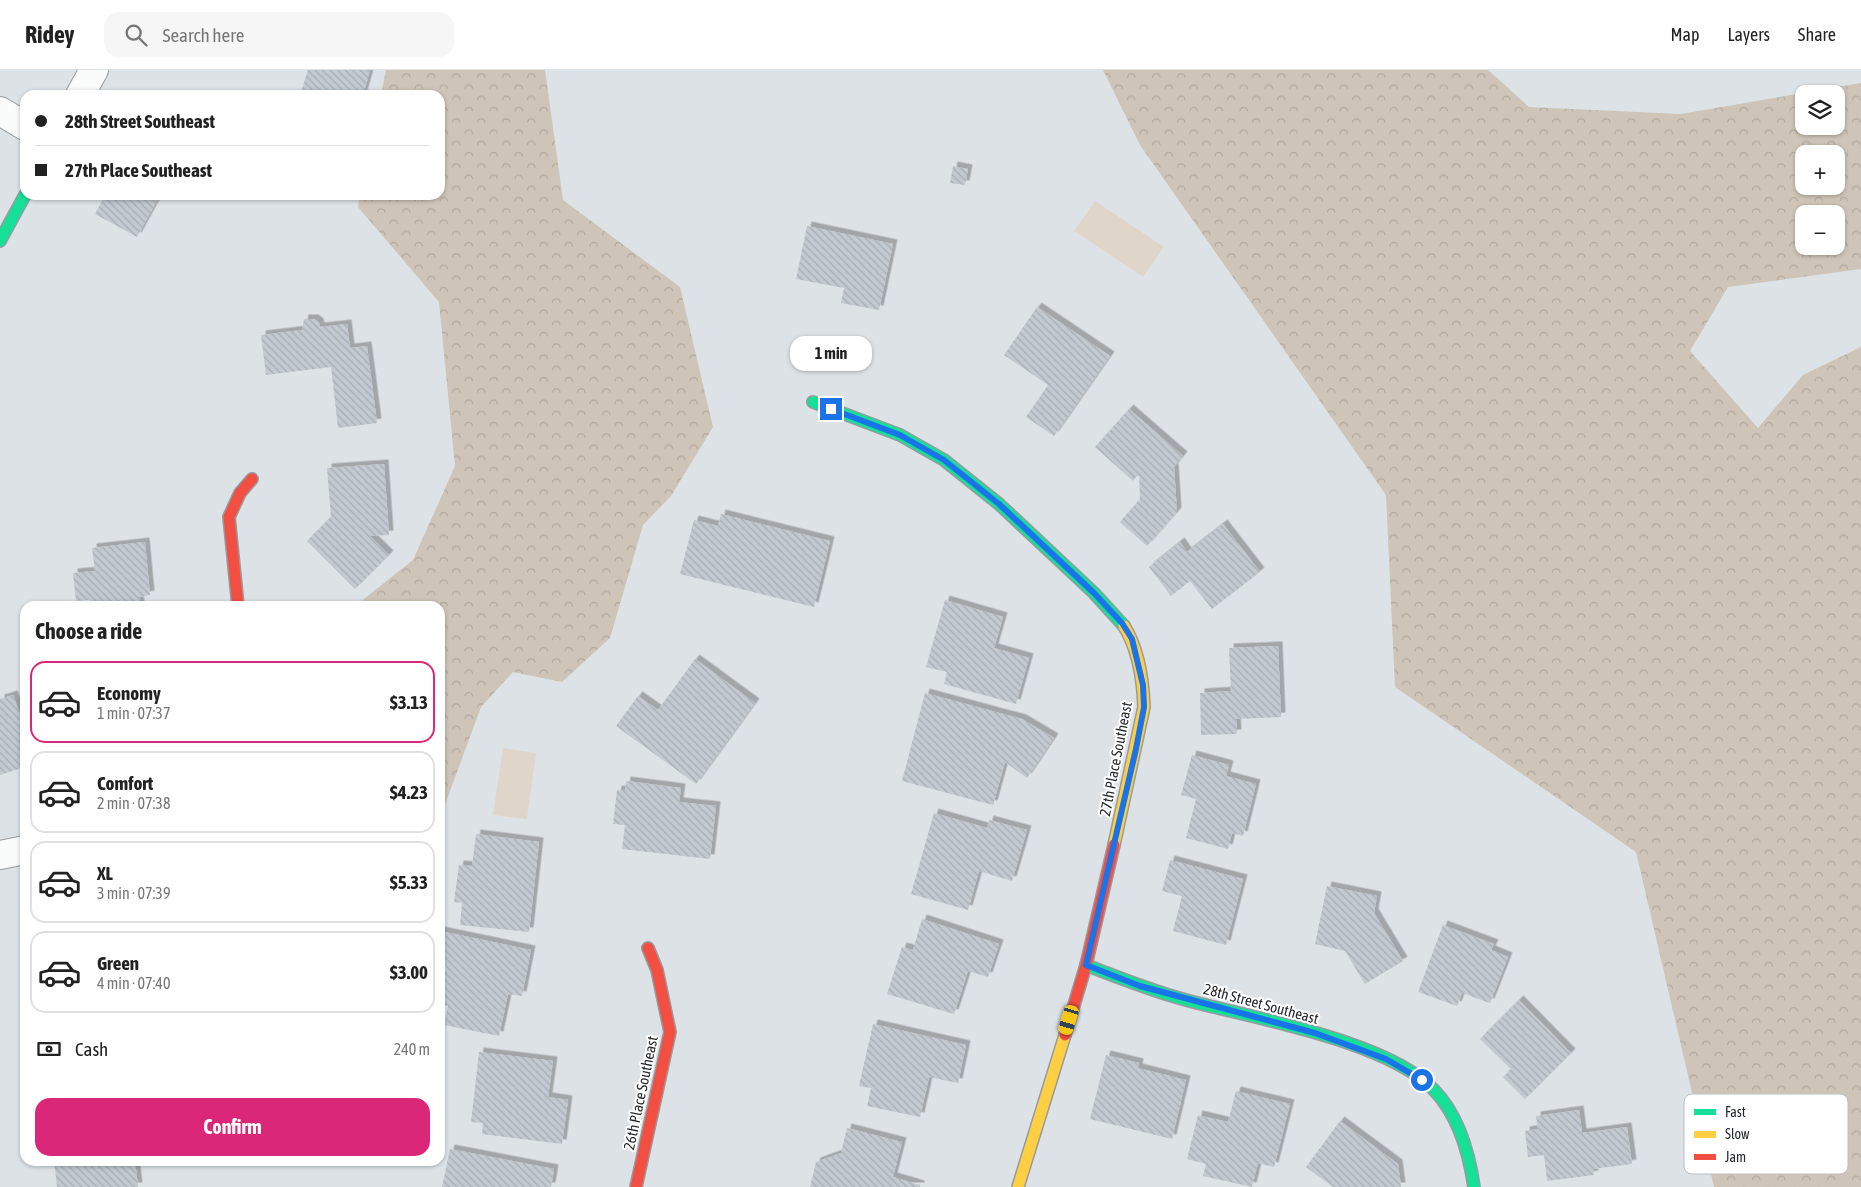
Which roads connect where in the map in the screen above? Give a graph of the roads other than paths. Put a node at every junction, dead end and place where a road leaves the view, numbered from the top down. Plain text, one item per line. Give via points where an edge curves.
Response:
1 (94, 70) edge
2 (83, 90) edge
3 (0, 111) edge
4 (20, 123) edge
5 (22, 200) edge
6 (0, 241) edge
7 (813, 402) dead end
8 (252, 479) dead end
9 (237, 601) edge
10 (20, 851) edge
11 (0, 855) edge
12 (648, 948) dead end
13 (1086, 965) junction
14 (636, 1187) edge
15 (1018, 1187) edge
16 (1474, 1187) edge

1 - 2 street
3 - 4 street
5 - 6 street
7 - 13 street, 27th Place Southeast via 900,435 944,460 999,504 1094,593 1132,639 1143,685 1144,707
8 - 9 street via 240,493 229,517
10 - 11 street
12 - 14 street, 26th Place Southeast via 657,970 670,1032
13 - 15 street, 27th Place Southeast
13 - 16 street, 28th Street Southeast via 1140,986 1315,1033 1386,1059 1437,1093 1466,1144

